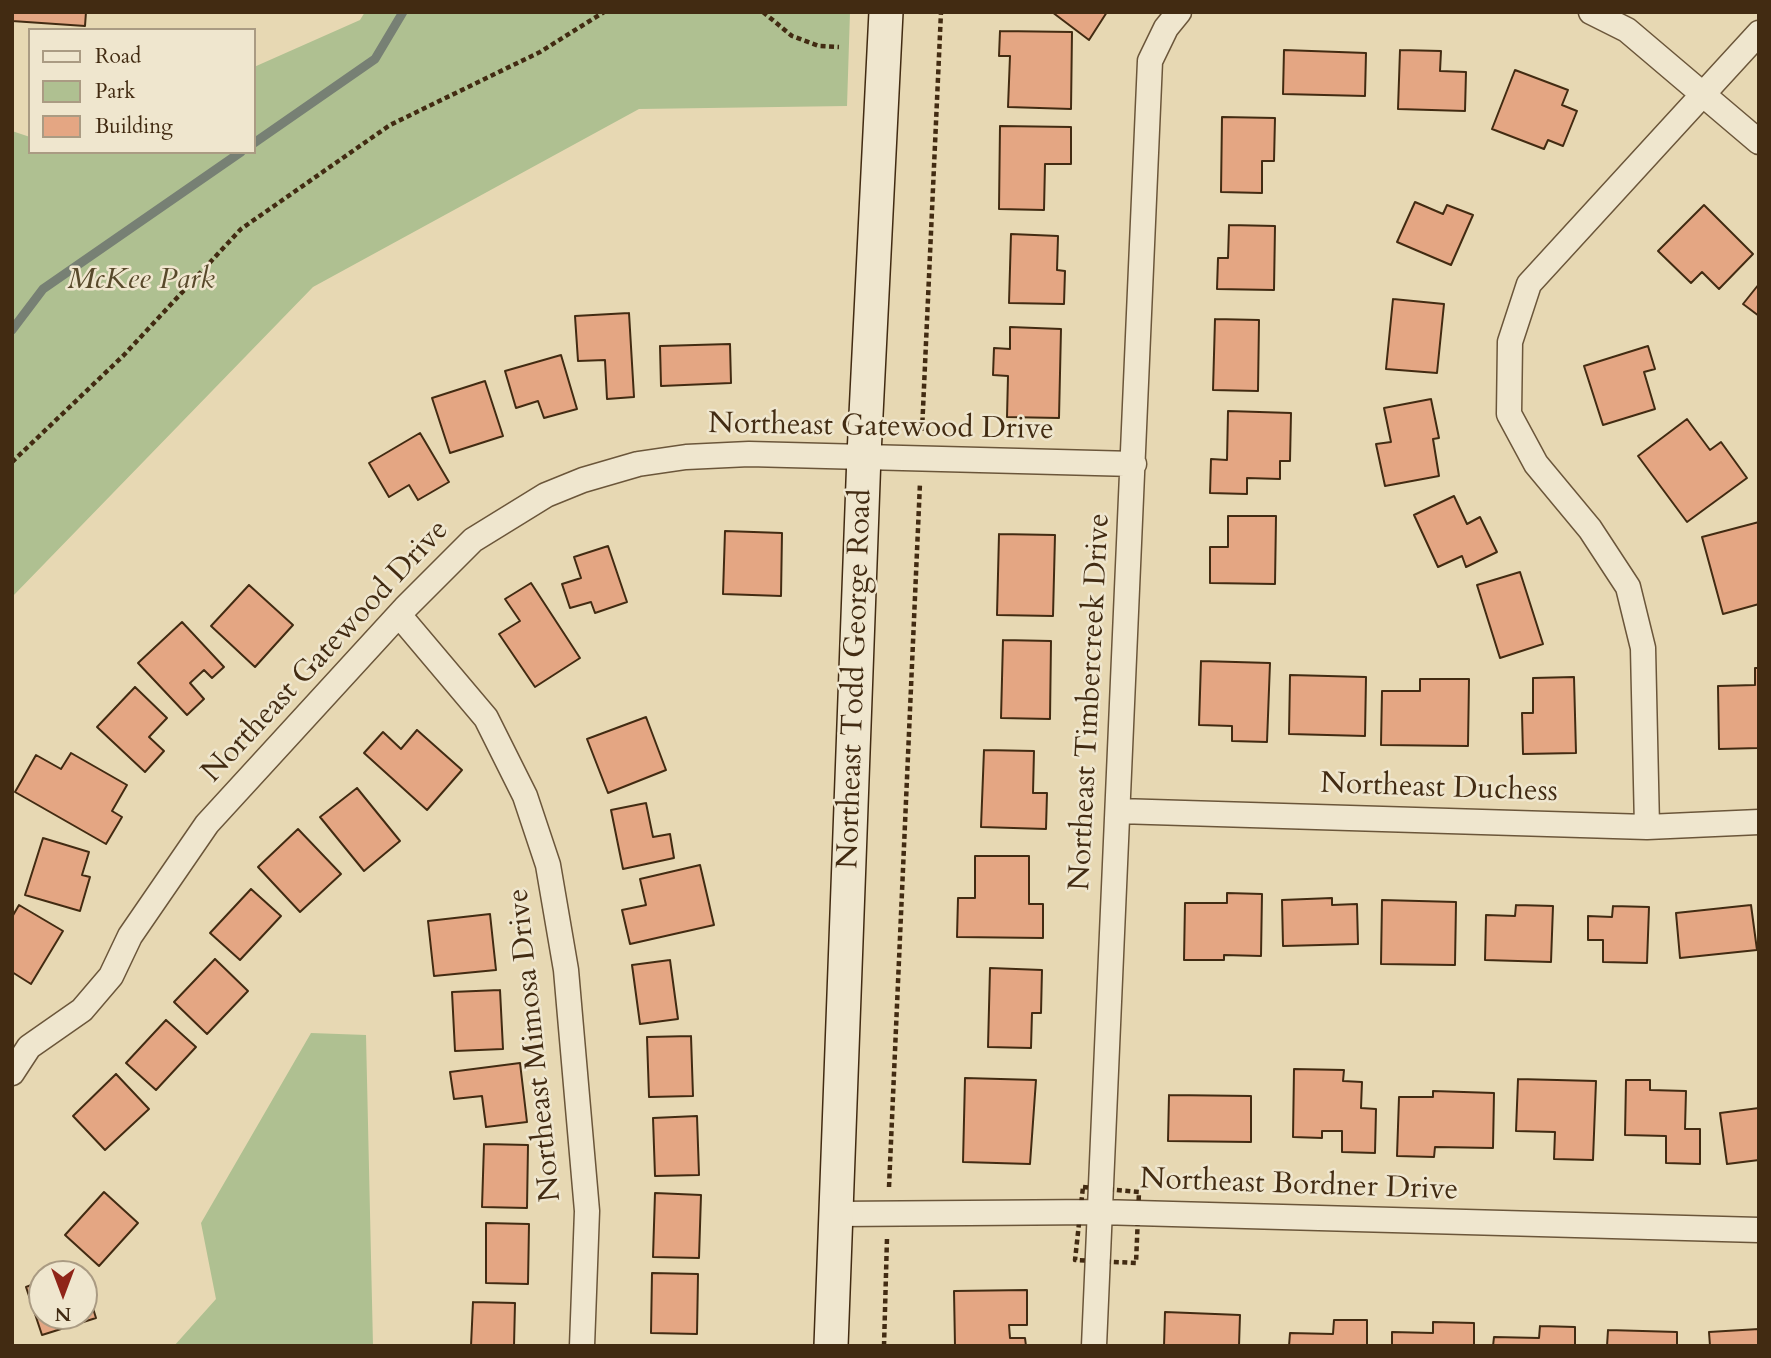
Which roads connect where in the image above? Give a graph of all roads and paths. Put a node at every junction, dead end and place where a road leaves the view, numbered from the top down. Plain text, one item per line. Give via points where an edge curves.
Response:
1 (604, 12) edge
2 (764, 12) edge
3 (886, 12) edge
4 (941, 12) edge
5 (1179, 12) edge
6 (1591, 12) edge
7 (1759, 33) edge
8 (839, 47) dead end
9 (1705, 94) junction
10 (1759, 142) edge
11 (863, 455) junction
12 (922, 457) junction
13 (12, 462) edge
14 (1135, 464) junction
15 (399, 615) junction
16 (1118, 811) junction
17 (1759, 822) edge
18 (1647, 827) junction
19 (12, 1073) edge
20 (1099, 1212) junction
21 (837, 1214) junction
22 (888, 1214) junction
23 (1759, 1230) edge
24 (582, 1346) edge
25 (831, 1346) edge
26 (884, 1346) edge
27 (1094, 1346) edge

1 - 13 path via 540,52 390,125 242,229 123,356
2 - 8 path via 792,36 819,46
3 - 11 main road, Northeast Todd George Road
4 - 12 path
5 - 14 street, Northeast Timbercreek Drive via 1150,61
6 - 9 street via 1627,30
7 - 9 street
9 - 10 street
9 - 18 street via 1529,284 1510,342 1509,414 1536,464 1590,529 1628,587 1643,648
11 - 12 street, Northeast Gatewood Drive
11 - 15 street, Northeast Gatewood Drive via 686,457 638,464 583,480 536,501 472,540
11 - 21 main road, Northeast Todd George Road
12 - 14 street, Northeast Gatewood Drive
12 - 22 path
14 - 16 street, Northeast Timbercreek Drive
15 - 19 street, Northeast Gatewood Drive via 208,824 130,936 111,976 82,1010 29,1047
15 - 24 street, Northeast Mimosa Drive via 486,718 525,796 548,865 566,970 587,1211
16 - 18 street, Northeast Duchess
16 - 20 street, Northeast Timbercreek Drive
17 - 18 street, Northeast Duchess
20 - 22 street, Northeast Bordner Drive
20 - 23 street, Northeast Bordner Drive
20 - 27 street, Northeast Timbercreek Drive
21 - 22 street, Northeast Bordner Drive
21 - 25 main road, Northeast Todd George Road
22 - 26 path

